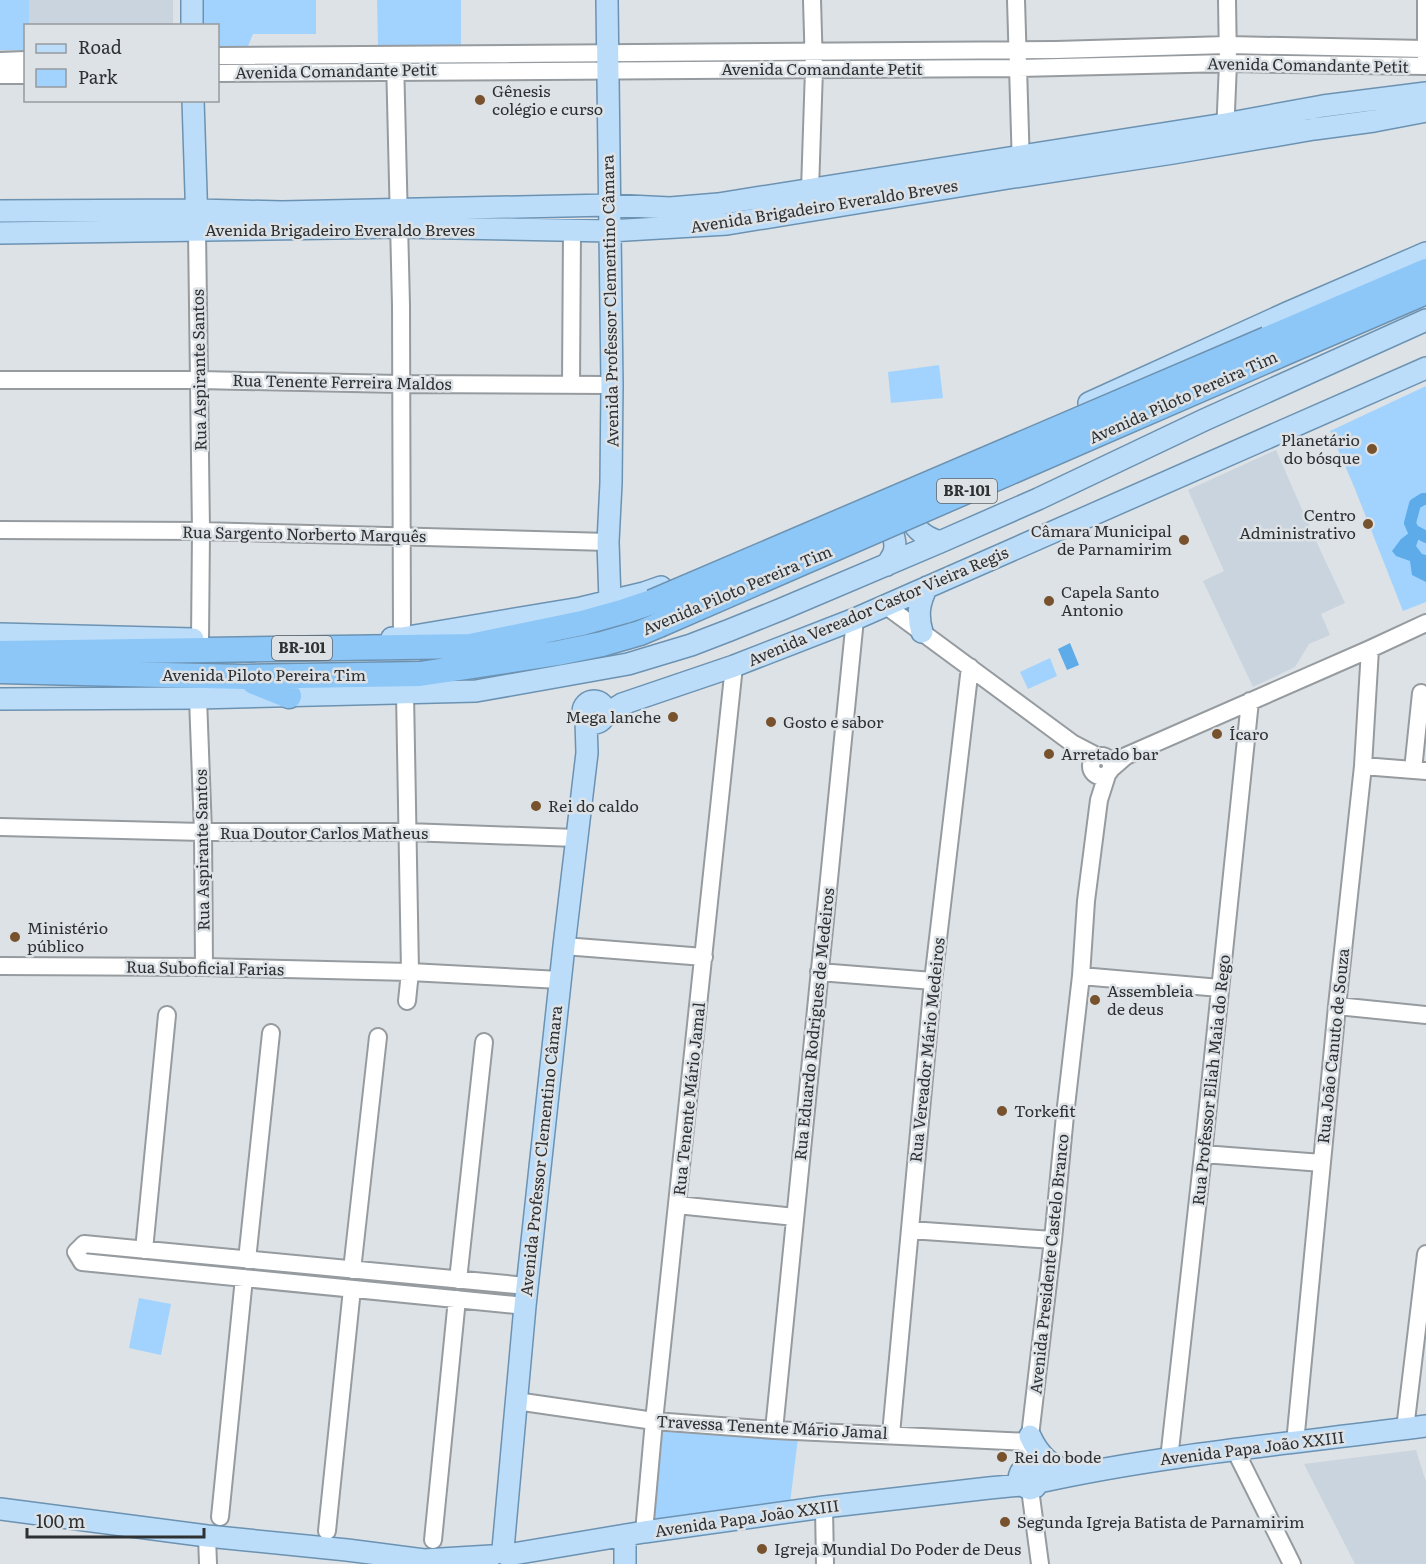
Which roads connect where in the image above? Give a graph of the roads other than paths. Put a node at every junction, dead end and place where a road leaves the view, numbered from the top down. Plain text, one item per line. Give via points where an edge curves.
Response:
1 (192, 0) edge
2 (607, 0) edge
3 (812, 0) edge
4 (1016, 0) edge
5 (1227, 0) edge
6 (1426, 0) edge
7 (192, 24) edge
8 (1227, 45) junction
9 (1018, 50) junction
10 (906, 51) junction
11 (219, 56) edge
12 (1426, 59) edge
13 (24, 60) edge
14 (814, 60) junction
15 (0, 61) edge
16 (607, 62) junction
17 (395, 63) junction
18 (1228, 63) junction
19 (906, 68) junction
20 (1019, 68) junction
21 (219, 73) edge
22 (0, 75) edge
23 (24, 75) edge
24 (1426, 93) edge
25 (193, 102) edge
26 (1426, 111) edge
27 (1225, 134) junction
28 (1021, 166) junction
29 (810, 190) junction
30 (609, 206) junction
31 (0, 211) edge
32 (399, 218) junction
33 (197, 220) junction
34 (572, 231) junction
35 (609, 231) junction
36 (0, 233) edge
37 (1426, 253) edge
38 (1426, 271) edge
39 (1426, 292) edge
40 (1426, 320) edge
41 (1271, 348) junction
42 (1426, 368) edge
43 (0, 380) edge
44 (199, 380) junction
45 (400, 384) junction
46 (571, 385) junction
47 (612, 385) junction
48 (908, 484) junction
49 (861, 506) junction
50 (0, 530) edge
51 (201, 531) junction
52 (402, 536) junction
53 (608, 542) junction
54 (940, 542) junction
55 (887, 565) junction
56 (927, 586) junction
57 (610, 602) junction
58 (885, 605) junction
59 (855, 619) junction
60 (1426, 623) edge
61 (922, 632) junction
62 (0, 634) edge
63 (402, 638) junction
64 (200, 640) junction
65 (1370, 649) junction
66 (0, 653) edge
67 (734, 666) junction
68 (970, 667) junction
69 (608, 668) junction
70 (0, 671) edge
71 (244, 677) junction
72 (556, 678) junction
73 (405, 693) junction
74 (1421, 693) dead end
75 (289, 696) junction
76 (198, 698) junction
77 (0, 699) edge
78 (1250, 701) junction
79 (600, 710) junction
80 (1101, 765) junction
81 (1363, 765) junction
82 (1420, 771) edge
83 (0, 827) edge
84 (203, 832) junction
85 (407, 832) junction
86 (576, 838) junction
87 (564, 946) junction
88 (704, 957) junction
89 (0, 966) edge
90 (204, 967) junction
91 (410, 972) junction
92 (819, 972) junction
93 (1081, 976) junction
94 (560, 980) junction
95 (933, 981) junction
96 (1220, 988) junction
97 (407, 1001) dead end
98 (1336, 1006) junction
99 (167, 1015) dead end
100 (1426, 1015) edge
101 (271, 1033) dead end
102 (378, 1037) dead end
103 (484, 1042) dead end
104 (1203, 1154) junction
105 (1322, 1163) junction
106 (677, 1205) junction
107 (795, 1217) junction
108 (910, 1230) junction
109 (1053, 1240) junction
110 (102, 1246) junction
111 (144, 1250) junction
112 (1426, 1254) edge
113 (205, 1256) junction
114 (247, 1260) junction
115 (101, 1264) junction
116 (309, 1266) junction
117 (352, 1270) junction
118 (203, 1274) junction
119 (417, 1276) junction
120 (244, 1278) junction
121 (458, 1280) junction
122 (308, 1285) junction
123 (352, 1289) junction
124 (415, 1295) junction
125 (526, 1296) junction
126 (457, 1299) junction
127 (516, 1401) junction
128 (654, 1421) junction
129 (1416, 1427) edge
130 (774, 1430) junction
131 (891, 1434) junction
132 (1030, 1439) junction
133 (1295, 1443) junction
134 (1235, 1450) junction
135 (1169, 1459) junction
136 (1075, 1473) junction
137 (1029, 1477) junction
138 (824, 1507) junction
139 (0, 1509) edge
140 (220, 1517) dead end
141 (327, 1531) dead end
142 (634, 1534) junction
143 (207, 1536) junction
144 (433, 1540) dead end
145 (500, 1553) junction
146 (346, 1557) edge
147 (423, 1562) edge
148 (208, 1564) edge
149 (625, 1564) edge
150 (825, 1564) edge
151 (1040, 1564) edge
152 (1292, 1564) edge

1 - 7 main road
2 - 16 main road, Avenida Professor Clementino Câmara
3 - 14 street
4 - 9 street
5 - 8 street
6 - 12 street
8 - 9 street, Avenida Comandante Petit
8 - 12 street, Avenida Comandante Petit
8 - 18 street
9 - 10 street, Avenida Comandante Petit
9 - 20 street
10 - 14 street, Avenida Comandante Petit
10 - 19 street
11 - 17 street, Avenida Comandante Petit
12 - 18 street, Avenida Comandante Petit
13 - 15 street
14 - 16 street, Avenida Comandante Petit
14 - 19 street, Avenida Comandante Petit
14 - 29 street
16 - 17 street, Avenida Comandante Petit
16 - 30 main road, Avenida Professor Clementino Câmara
17 - 21 street, Avenida Comandante Petit
17 - 32 street
18 - 20 street, Avenida Comandante Petit
18 - 27 street
19 - 20 street, Avenida Comandante Petit
20 - 28 street
22 - 23 street
24 - 27 main road, Avenida Brigadeiro Everaldo Breves via 1323,106
25 - 33 main road, Rua Aspirante Santos
26 - 27 main road, Avenida Brigadeiro Everaldo Breves
27 - 28 main road, Avenida Brigadeiro Everaldo Breves
28 - 29 main road, Avenida Brigadeiro Everaldo Breves
28 - 35 main road, Avenida Brigadeiro Everaldo Breves via 727,224
29 - 30 main road, Avenida Brigadeiro Everaldo Breves via 670,208
30 - 32 main road, Avenida Brigadeiro Everaldo Breves
30 - 35 main road, Avenida Professor Clementino Câmara
31 - 33 main road, Avenida Brigadeiro Everaldo Breves
32 - 33 main road, Avenida Brigadeiro Everaldo Breves
32 - 34 main road, Avenida Brigadeiro Everaldo Breves
32 - 45 street
33 - 36 main road, Avenida Brigadeiro Everaldo Breves
33 - 44 street, Rua Aspirante Santos
34 - 35 main road, Avenida Brigadeiro Everaldo Breves
34 - 46 street
35 - 47 main road, Avenida Professor Clementino Câmara
37 - 48 main road
38 - 41 highway, Avenida Piloto Pereira Tim / BR-101
39 - 41 highway, Avenida Piloto Pereira Tim / BR-101
40 - 54 main road
41 - 66 highway, Avenida Piloto Pereira Tim / BR-101, bridge via 652,602 582,623 470,646
41 - 71 highway, Avenida Piloto Pereira Tim / BR-101, bridge via 640,633 558,653 420,674
42 - 56 main road, Avenida Vereador Castor Vieira Regis
43 - 44 street, Rua Tenente Ferreira Maldos
44 - 45 street, Rua Tenente Ferreira Maldos
44 - 51 street, Rua Aspirante Santos
45 - 46 street, Rua Tenente Ferreira Maldos
45 - 52 street
46 - 47 street, Rua Tenente Ferreira Maldos
47 - 53 main road, Avenida Professor Clementino Câmara
48 - 49 main road
48 - 54 main road via 905,508 915,529
49 - 55 main road via 880,513 894,537 895,551
49 - 57 main road via 728,564
50 - 51 street, Rua Sargento Norberto Marquês
51 - 52 street, Rua Sargento Norberto Marquês
51 - 64 street, Rua Aspirante Santos
52 - 53 street, Rua Sargento Norberto Marquês
52 - 63 street
53 - 57 main road, Avenida Professor Clementino Câmara
54 - 55 main road
55 - 69 main road via 691,645
56 - 58 main road, Avenida Vereador Castor Vieira Regis
56 - 61 main road via 919,608
57 - 63 main road
58 - 59 main road, Avenida Vereador Castor Vieira Regis
58 - 61 street
59 - 67 main road, Avenida Vereador Castor Vieira Regis
59 - 92 street, Rua Eduardo Rodrigues de Medeiros
60 - 65 street
61 - 68 street
62 - 64 main road
63 - 64 main road
65 - 78 street
65 - 81 street, Rua João Canuto de Souza
67 - 79 main road, Avenida Vereador Castor Vieira Regis
67 - 88 street, Rua Tenente Mário Jamal
68 - 80 street
68 - 95 street, Rua Vereador Mário Medeiros
69 - 72 main road
69 - 79 main road, Avenida Professor Clementino Câmara via 597,691
70 - 71 highway, Avenida Piloto Pereira Tim / BR-101
71 - 75 highway
72 - 73 main road via 476,691
72 - 79 main road, Avenida Professor Clementino Câmara via 577,684 582,695
73 - 75 main road
73 - 85 street
74 - 82 street
75 - 76 main road
76 - 77 main road
76 - 84 street, Rua Aspirante Santos
78 - 80 street
78 - 96 street, Rua Professor Eliah Maia do Rego
79 - 86 main road, Avenida Professor Clementino Câmara via 587,753
80 - 93 street, Avenida Presidente Castelo Branco
81 - 82 street
81 - 98 street, Rua João Canuto de Souza
83 - 84 street, Rua Doutor Carlos Matheus
84 - 85 street, Rua Doutor Carlos Matheus
84 - 90 street, Rua Aspirante Santos
85 - 86 street, Rua Doutor Carlos Matheus
85 - 91 street
86 - 87 main road, Avenida Professor Clementino Câmara
87 - 88 street
87 - 94 main road, Avenida Professor Clementino Câmara
88 - 106 street, Rua Tenente Mário Jamal
89 - 90 street, Rua Suboficial Farias
90 - 91 street, Rua Suboficial Farias
91 - 94 street, Rua Suboficial Farias
91 - 97 street
92 - 95 street
92 - 107 street, Rua Eduardo Rodrigues de Medeiros
93 - 96 street
93 - 109 street, Avenida Presidente Castelo Branco
94 - 125 main road, Avenida Professor Clementino Câmara
95 - 108 street, Rua Vereador Mário Medeiros
96 - 104 street, Rua Professor Eliah Maia do Rego
98 - 100 street
98 - 105 street, Rua João Canuto de Souza
99 - 111 street
101 - 114 street
102 - 117 street
103 - 121 street
104 - 105 street
104 - 135 street, Rua Professor Eliah Maia do Rego
105 - 133 street, Rua João Canuto de Souza
106 - 107 street
106 - 128 street, Rua Tenente Mário Jamal
107 - 130 street, Rua Eduardo Rodrigues de Medeiros
108 - 109 street
108 - 131 street, Rua Vereador Mário Medeiros
109 - 132 street, Avenida Presidente Castelo Branco
110 - 111 street
110 - 115 street
110 - 115 street via 84,1244 76,1252 82,1262
111 - 113 street
112 - 129 street
113 - 114 street
113 - 118 street
114 - 116 street
115 - 118 street
116 - 117 street
116 - 122 street
117 - 119 street
118 - 120 street
119 - 121 street
119 - 124 street
120 - 122 street
120 - 140 street
121 - 125 street
122 - 123 street
123 - 124 street
123 - 141 street
124 - 126 street
125 - 126 street
125 - 127 main road, Avenida Professor Clementino Câmara
126 - 144 street
127 - 128 street, Travessa Tenente Mário Jamal
127 - 145 main road, Avenida Professor Clementino Câmara
128 - 130 street, Travessa Tenente Mário Jamal
128 - 142 street, Rua Tenente Mário Jamal
129 - 133 main road, Avenida Papa João XXIII
130 - 131 street, Travessa Tenente Mário Jamal
131 - 132 street, Travessa Tenente Mário Jamal
132 - 136 main road via 1055,1467
132 - 137 street, Avenida Presidente Castelo Branco
133 - 134 main road, Avenida Papa João XXIII
134 - 135 main road, Avenida Papa João XXIII
134 - 152 street
135 - 136 main road, Avenida Papa João XXIII
136 - 137 main road, Avenida Papa João XXIII
137 - 138 main road, Avenida Papa João XXIII via 989,1488
137 - 151 street, Avenida Presidente Castelo Branco
138 - 142 main road, Avenida Papa João XXIII
138 - 150 street
139 - 143 main road, Avenida Papa João XXIII
142 - 145 main road, Avenida Papa João XXIII
142 - 149 main road
143 - 146 main road, Avenida Papa João XXIII
143 - 148 street
145 - 147 main road, Avenida Papa João XXIII
146 - 147 main road, Avenida Papa João XXIII

